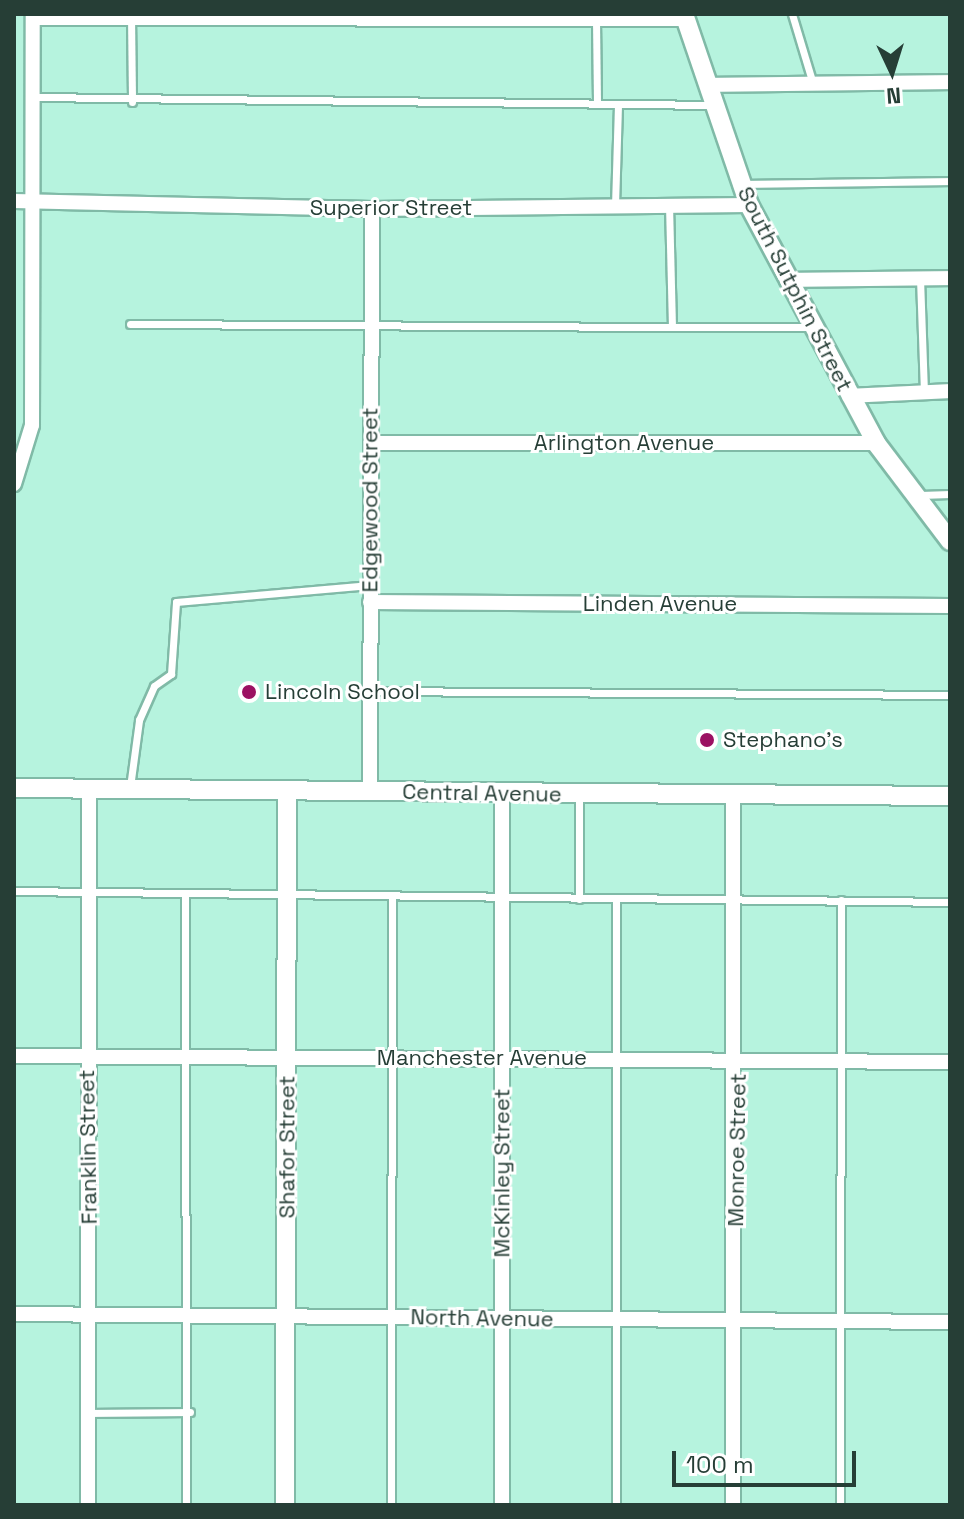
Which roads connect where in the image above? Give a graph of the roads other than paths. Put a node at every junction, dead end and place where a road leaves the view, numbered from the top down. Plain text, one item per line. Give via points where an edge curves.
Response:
1 (792, 14) edge
2 (33, 16) edge
3 (131, 17) edge
4 (685, 17) edge
5 (596, 20) junction
6 (950, 82) edge
7 (813, 84) junction
8 (707, 85) junction
9 (30, 96) junction
10 (132, 102) junction
11 (597, 104) junction
12 (618, 104) junction
13 (714, 105) junction
14 (950, 181) edge
15 (740, 184) junction
16 (14, 201) edge
17 (33, 201) junction
18 (749, 205) junction
19 (669, 206) junction
20 (615, 207) junction
21 (372, 209) junction
22 (920, 278) junction
23 (950, 278) edge
24 (787, 280) junction
25 (130, 324) dead end
26 (370, 324) junction
27 (672, 327) junction
28 (814, 327) junction
29 (950, 391) edge
30 (924, 392) junction
31 (849, 396) junction
32 (371, 443) junction
33 (876, 443) junction
34 (14, 484) edge
35 (950, 494) edge
36 (912, 496) junction
37 (950, 541) edge
38 (370, 585) junction
39 (370, 602) junction
40 (950, 606) edge
41 (368, 691) junction
42 (950, 695) edge
43 (14, 788) edge
44 (89, 789) junction
45 (130, 789) junction
46 (287, 790) junction
47 (370, 792) junction
48 (502, 794) junction
49 (579, 794) junction
50 (733, 795) junction
51 (950, 796) edge
52 (14, 891) edge
53 (90, 892) junction
54 (185, 894) junction
55 (286, 896) junction
56 (503, 898) junction
57 (735, 898) junction
58 (392, 899) junction
59 (579, 899) junction
60 (616, 900) junction
61 (841, 900) junction
62 (950, 902) edge
63 (14, 1056) edge
64 (88, 1056) junction
65 (188, 1057) junction
66 (286, 1057) junction
67 (390, 1058) junction
68 (615, 1059) junction
69 (840, 1060) junction
70 (502, 1061) junction
71 (738, 1062) junction
72 (950, 1062) edge
73 (14, 1314) edge
74 (90, 1316) junction
75 (188, 1317) junction
76 (287, 1317) junction
77 (392, 1317) junction
78 (501, 1319) junction
79 (617, 1319) junction
80 (735, 1321) junction
81 (839, 1321) junction
82 (950, 1322) edge
83 (190, 1412) junction
84 (89, 1413) junction
85 (88, 1505) edge
86 (186, 1505) edge
87 (285, 1505) edge
88 (391, 1505) edge
89 (502, 1505) edge
90 (616, 1505) edge
91 (733, 1505) edge
92 (840, 1505) edge

1 - 7 lane
2 - 3 street
2 - 9 street
3 - 5 street
3 - 10 lane
4 - 5 street
4 - 8 street, South Sutphin Street
5 - 11 lane
6 - 7 street
7 - 8 street
8 - 13 street, South Sutphin Street
9 - 10 lane
9 - 17 street
10 - 11 lane
11 - 12 lane
12 - 13 lane
12 - 20 lane
13 - 15 street, South Sutphin Street
14 - 15 lane
15 - 18 street, South Sutphin Street
16 - 17 street, Superior Street
17 - 21 street, Superior Street
17 - 34 street via 32,425
18 - 19 street, Superior Street
18 - 24 street, South Sutphin Street
19 - 20 street, Superior Street
19 - 27 lane
20 - 21 street, Superior Street
21 - 26 street, Edgewood Street
22 - 23 street
22 - 24 street
22 - 30 lane
24 - 28 street, South Sutphin Street
25 - 26 lane
26 - 27 lane
26 - 32 street, Edgewood Street
27 - 28 lane
28 - 31 street, South Sutphin Street
29 - 30 street
30 - 31 street
31 - 33 street, South Sutphin Street
32 - 33 street, Arlington Avenue
32 - 38 street, Edgewood Street
33 - 36 street, South Sutphin Street
35 - 36 lane
36 - 37 street, South Sutphin Street
38 - 39 street, Edgewood Street
38 - 45 lane via 176,602 171,674 154,686 139,720
39 - 40 street, Linden Avenue
39 - 41 street, Edgewood Street
41 - 42 lane
41 - 47 street, Edgewood Street
43 - 44 street, Central Avenue
44 - 45 street, Central Avenue
44 - 53 street, Franklin Street
45 - 46 street, Central Avenue
46 - 47 street, Central Avenue
46 - 55 street, Shafor Street
47 - 48 street, Central Avenue
48 - 49 street, Central Avenue
48 - 56 street, McKinley Street
49 - 50 street, Central Avenue
49 - 59 lane
50 - 51 street, Central Avenue
50 - 57 street, Monroe Street
52 - 53 lane
53 - 54 lane
53 - 64 street, Franklin Street
54 - 55 lane
54 - 65 lane
55 - 58 lane
55 - 66 street, Shafor Street
56 - 58 lane
56 - 59 lane
56 - 70 street, McKinley Street
57 - 60 lane
57 - 61 lane
57 - 71 street, Monroe Street
58 - 67 lane
59 - 60 lane
60 - 68 lane
61 - 62 lane
61 - 69 lane
63 - 64 street, Manchester Avenue
64 - 65 street, Manchester Avenue
64 - 74 street, Franklin Street
65 - 66 street, Manchester Avenue
65 - 75 lane
66 - 67 street, Manchester Avenue
66 - 76 street, Shafor Street
67 - 70 street, Manchester Avenue
67 - 77 lane
68 - 70 street, Manchester Avenue
68 - 71 street, Manchester Avenue
68 - 79 lane
69 - 71 street, Manchester Avenue
69 - 72 street, Manchester Avenue
69 - 81 lane
70 - 78 street, McKinley Street
71 - 80 street, Monroe Street
73 - 74 street, North Avenue
74 - 75 street, North Avenue
74 - 84 street, Franklin Street
75 - 76 street, North Avenue
75 - 83 lane
76 - 77 street, North Avenue
76 - 87 street, Shafor Street
77 - 78 street, North Avenue
77 - 88 lane
78 - 79 street, North Avenue
78 - 89 street, McKinley Street
79 - 80 street, North Avenue
79 - 90 lane
80 - 81 street, North Avenue
80 - 91 street, Monroe Street
81 - 82 street, North Avenue
81 - 92 lane
83 - 84 lane
83 - 86 lane
84 - 85 street, Franklin Street

